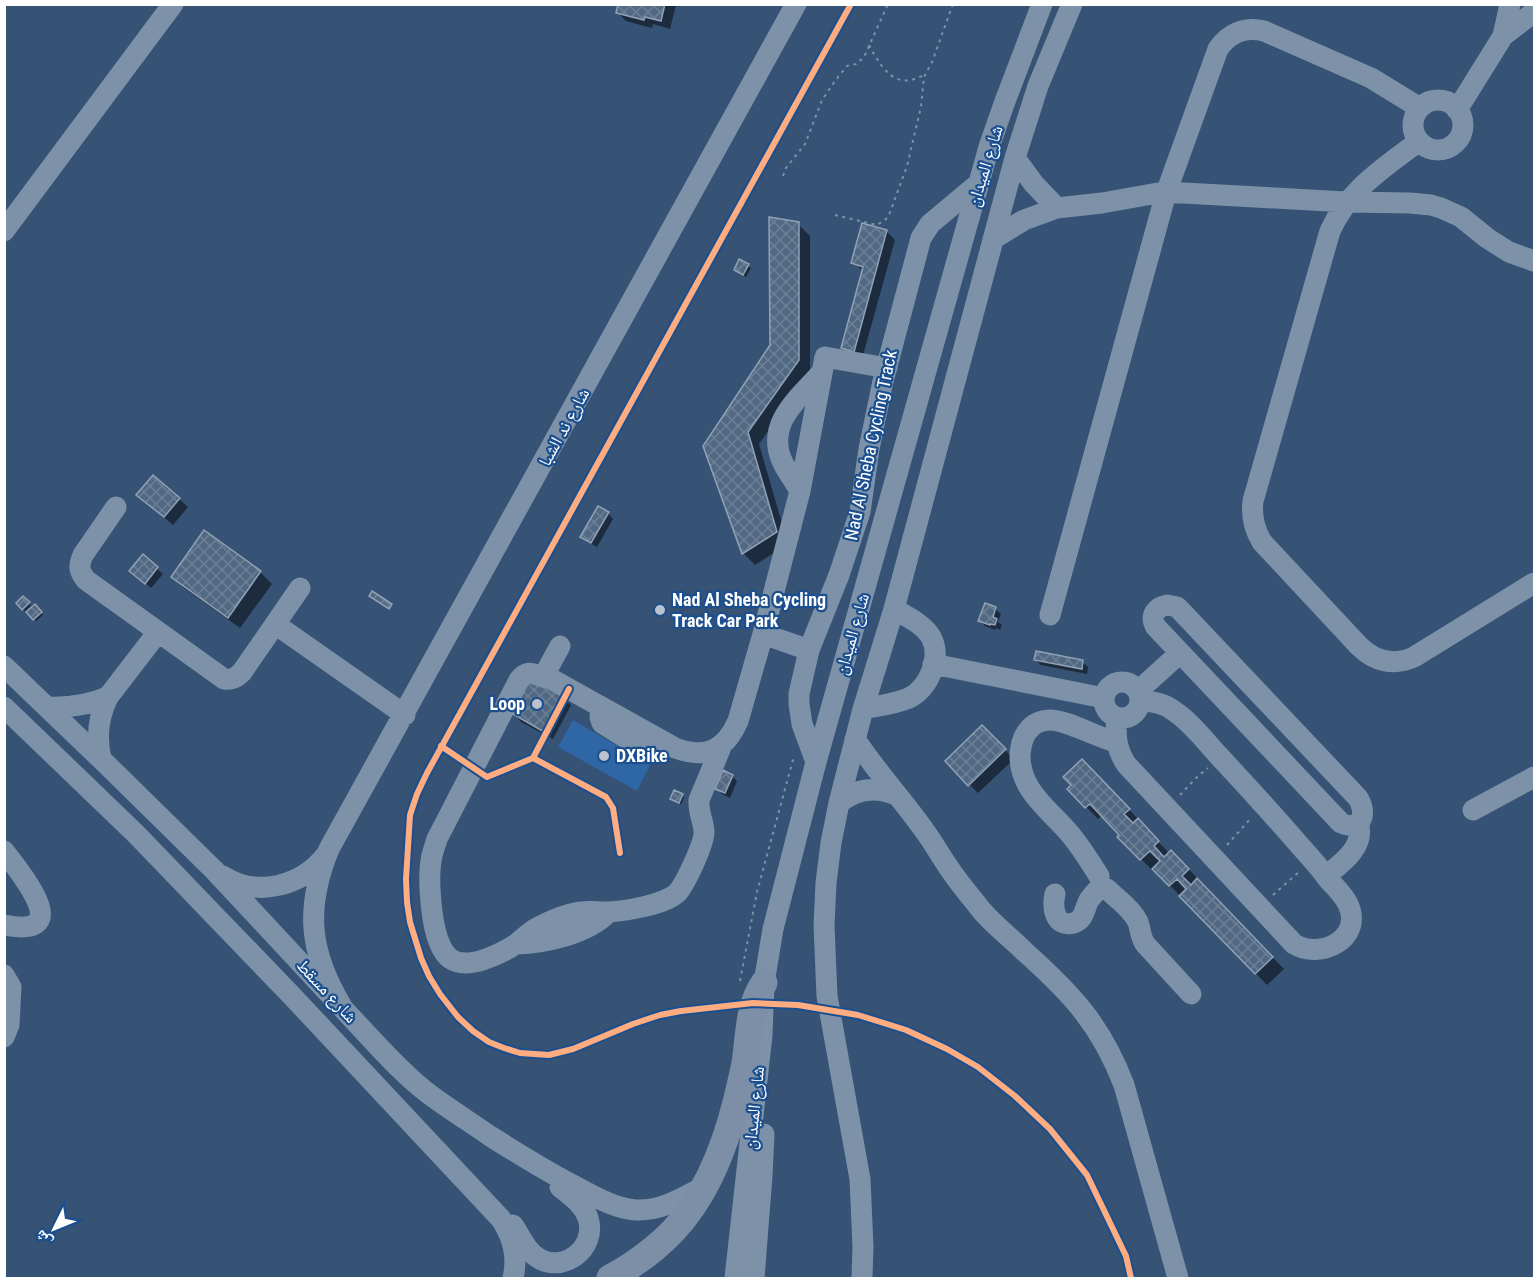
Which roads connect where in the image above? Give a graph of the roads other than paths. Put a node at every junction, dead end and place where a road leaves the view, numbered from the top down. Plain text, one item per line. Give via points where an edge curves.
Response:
1 (173, 4) edge
2 (796, 4) edge
3 (1042, 4) edge
4 (1072, 4) edge
5 (1510, 4) edge
6 (1534, 12) edge
7 (1503, 36) junction
8 (1420, 108) junction
9 (1457, 110) junction
10 (1419, 141) junction
11 (1015, 158) junction
12 (979, 183) junction
13 (1166, 193) junction
14 (1346, 202) junction
15 (1057, 208) junction
16 (4, 231) edge
17 (993, 239) junction
18 (1534, 261) edge
19 (824, 364) junction
20 (885, 375) junction
21 (786, 413) junction
22 (814, 419) junction
23 (779, 452) junction
24 (808, 454) junction
25 (800, 491) junction
26 (116, 507) dead end
27 (1534, 583) edge
28 (300, 588) dead end
29 (894, 609) junction
30 (1050, 615) dead end
31 (275, 624) junction
32 (158, 632) junction
33 (763, 634) junction
34 (560, 646) dead end
35 (809, 650) junction
36 (1180, 653) junction
37 (933, 664) junction
38 (4, 666) edge
39 (550, 678) junction
40 (1139, 696) junction
41 (108, 697) junction
42 (1104, 698) junction
43 (4, 707) edge
44 (48, 707) junction
45 (863, 708) junction
46 (405, 715) junction
47 (1117, 717) junction
48 (1282, 718) junction
49 (1260, 738) junction
50 (855, 739) junction
51 (1116, 742) junction
52 (721, 747) junction
53 (101, 759) junction
54 (816, 762) junction
55 (1534, 777) edge
56 (898, 796) junction
57 (839, 803) junction
58 (1473, 810) dead end
59 (1358, 823) junction
60 (330, 849) junction
61 (4, 851) edge
62 (214, 870) junction
63 (1326, 876) junction
64 (1102, 885) junction
65 (1055, 894) dead end
66 (4, 925) edge
67 (4, 975) edge
68 (752, 983) junction
69 (1191, 994) dead end
70 (341, 1005) junction
71 (762, 1035) junction
72 (4, 1037) edge
73 (542, 1169) junction
74 (705, 1186) junction
75 (491, 1209) junction
76 (513, 1278) edge
77 (610, 1278) edge
78 (735, 1278) edge
79 (754, 1278) edge
80 (862, 1278) edge
81 (1178, 1278) edge

1 - 16 street
2 - 46 street, شارع ند الشبا
3 - 12 street, شارع الميدان
4 - 11 street, شارع الميدان via 1038,86
5 - 7 street
6 - 7 street
7 - 9 street
8 - 9 street via 1439,100
8 - 10 street via 1413,128
8 - 13 street via 1353,70 1264,31 1242,30 1228,37 1218,49
9 - 10 street via 1462,130 1451,147 1430,149
10 - 14 street via 1364,183
11 - 15 street
11 - 17 street, شارع الميدان
12 - 20 street, Nad Al Sheba Cycling Track via 936,218 921,238
12 - 54 street, شارع الميدان
13 - 14 street
13 - 15 street
13 - 30 street
14 - 18 street via 1410,203 1441,208 1461,217 1509,252
14 - 27 street via 1326,241 1252,501 1252,520 1258,535 1359,646 1372,657 1389,662 1422,653
15 - 17 street via 1024,220
17 - 29 street, شارع الميدان
19 - 20 street
19 - 21 street
19 - 22 street
20 - 35 street, Nad Al Sheba Cycling Track via 860,512
21 - 22 street via 801,413
21 - 23 street via 778,432
22 - 24 street
23 - 24 street via 793,457
23 - 25 street
24 - 25 street
25 - 33 street
26 - 32 street via 83,555 80,573
28 - 31 street
29 - 37 street via 930,637 934,645
29 - 45 street, شارع الميدان
31 - 32 street via 242,672 231,680 224,680
31 - 46 street
32 - 41 street
33 - 35 street
33 - 52 street via 738,721
34 - 39 street via 548,665
35 - 54 street, Nad Al Sheba Cycling Track via 799,704
36 - 40 street
36 - 48 street via 1153,622 1155,611 1162,606 1172,605 1181,611
36 - 49 street
37 - 42 street
37 - 45 street via 917,693
38 - 44 street, شارع مسقط
39 - 52 street via 675,748 699,753
39 - 52 street via 530,673 519,680 434,849 430,872 438,939 447,957 460,963 492,957 538,927 565,915 609,912 660,903 672,897 681,887 702,843 699,800
40 - 42 street via 1132,685 1121,682 1109,687
40 - 47 street via 1138,707 1130,716
40 - 63 street via 1166,705 1184,718
41 - 44 street via 85,705
41 - 53 street via 100,716
42 - 47 street via 1107,710
43 - 75 street, شارع مسقط via 136,834
44 - 53 street, شارع مسقط
45 - 50 street, شارع الميدان
46 - 60 street, شارع ند الشبا
47 - 51 street
48 - 49 street
48 - 59 street via 1358,798 1364,810
49 - 59 street via 1341,824
50 - 56 street
50 - 57 street, شارع الميدان
51 - 63 street via 1126,764 1300,947 1314,950 1337,943 1347,935 1352,923 1347,902
51 - 64 street via 1045,720 1030,727 1021,748 1023,775 1031,792 1071,835
53 - 62 street, شارع مسقط
54 - 68 street, شارع الميدان via 773,930
55 - 58 street
56 - 57 street via 883,790 867,790
56 - 81 street via 984,913 1066,991 1095,1025 1124,1085
57 - 80 street, شارع الميدان via 826,884 825,966 832,1029 860,1179
59 - 63 street via 1358,844
60 - 62 street, شارع ند الشبا via 307,874 276,886 243,885
60 - 70 street, شارع ند الشبا via 315,894 313,917 320,963
61 - 66 street via 37,899 41,914 30,927
62 - 70 street, شارع مسقط
64 - 65 street via 1082,918 1072,923 1056,916
64 - 69 street via 1134,916 1142,940
67 - 72 street via 11,987 9,1025
68 - 71 street, شارع الميدان
68 - 74 main road via 758,994 744,1067 722,1146
70 - 73 street, شارع مسقط via 428,1093
71 - 78 street, شارع الميدان
71 - 79 street via 766,1047 762,1176
73 - 74 street, شارع مسقط via 599,1198 634,1210 667,1204
73 - 75 street via 578,1202 588,1218 589,1237 580,1253 557,1263 539,1259 508,1219
74 - 77 main road via 663,1240
75 - 76 street, شارع مسقط via 512,1239

